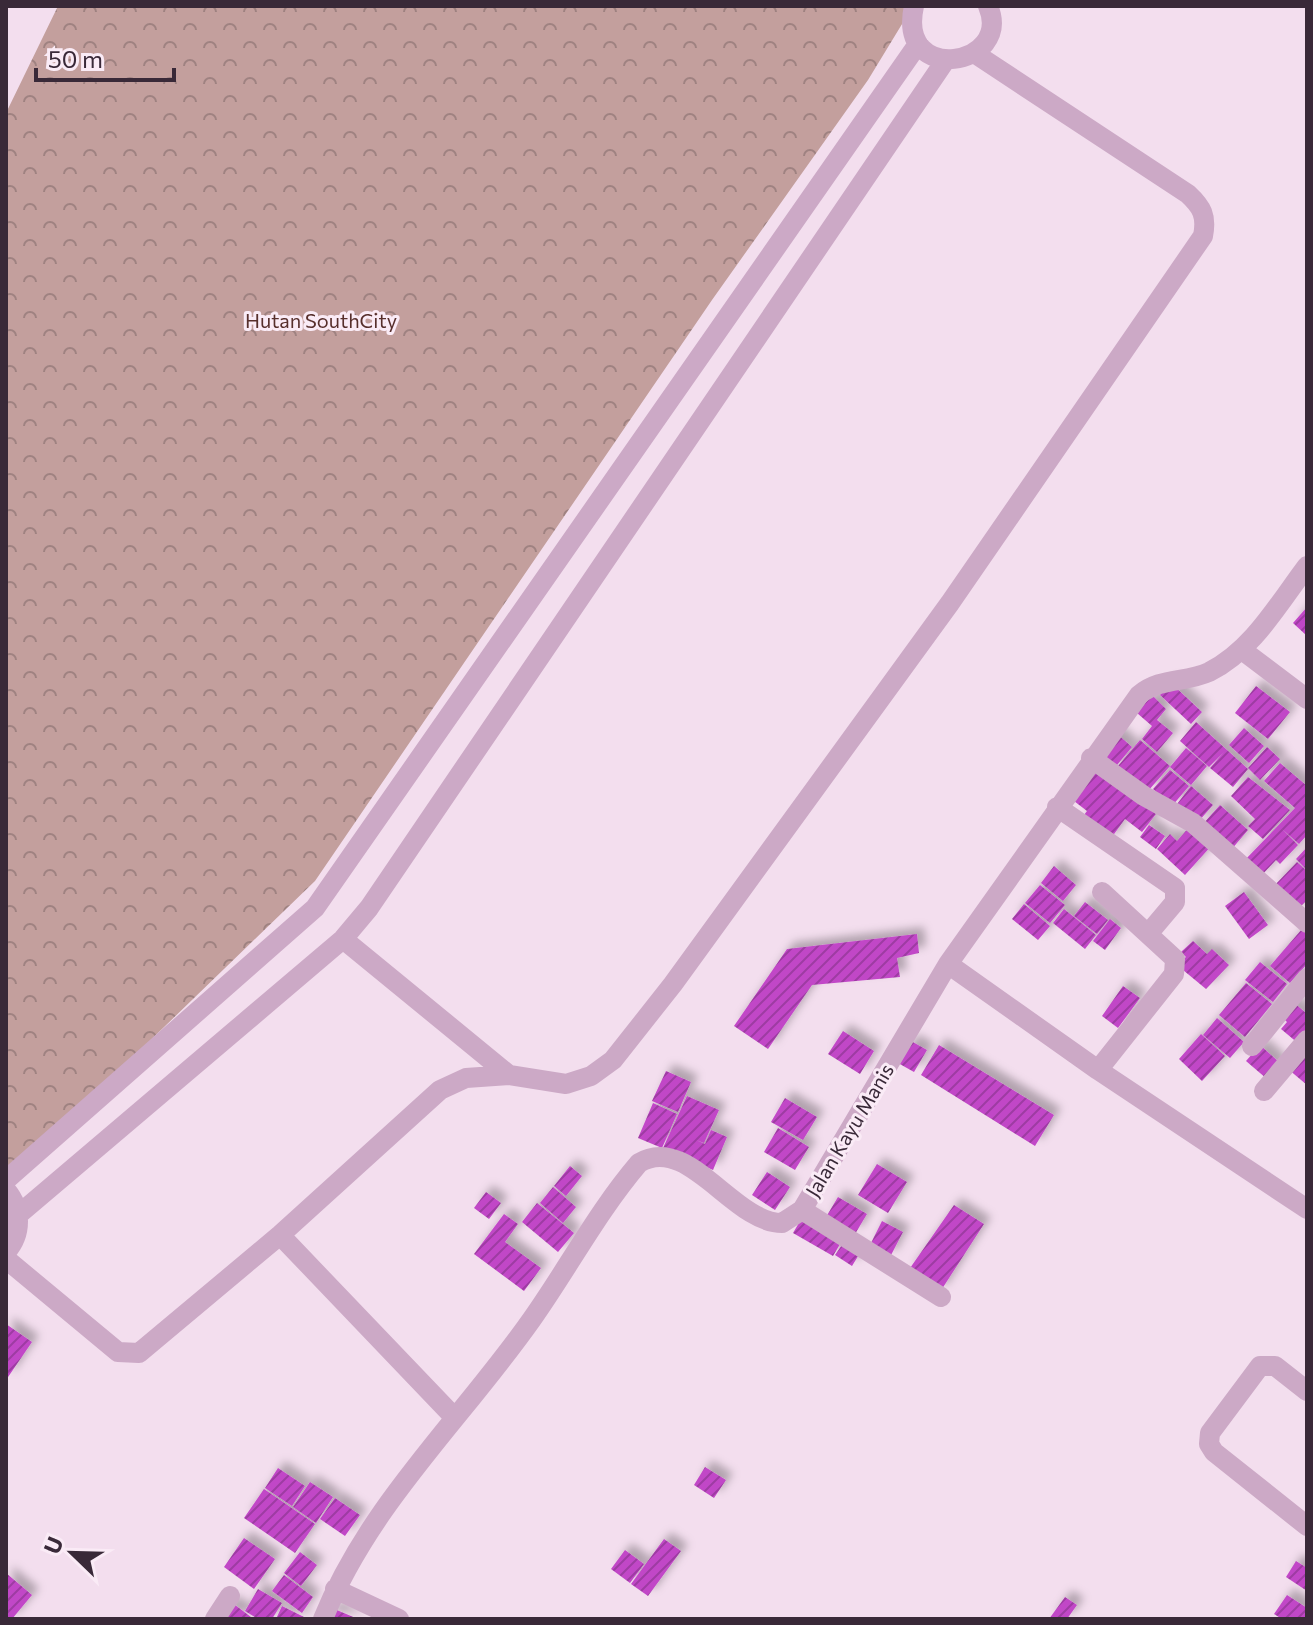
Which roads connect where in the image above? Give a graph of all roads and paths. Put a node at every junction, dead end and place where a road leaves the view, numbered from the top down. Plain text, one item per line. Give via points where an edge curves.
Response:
1 (913, 6) edge
2 (988, 6) edge
3 (918, 44) junction
4 (974, 53) junction
5 (945, 61) junction
6 (1307, 566) edge
7 (1242, 650) junction
8 (1307, 699) edge
9 (1091, 758) junction
10 (1057, 807) junction
11 (1102, 892) dead end
12 (1307, 923) edge
13 (1148, 934) junction
14 (343, 939) junction
15 (948, 964) junction
16 (1307, 978) edge
17 (1307, 1040) edge
18 (1252, 1046) dead end
19 (1098, 1070) junction
20 (509, 1075) junction
21 (1264, 1091) dead end
22 (6, 1180) edge
23 (6, 1190) edge
24 (1307, 1209) edge
25 (802, 1210) junction
26 (18, 1215) junction
27 (280, 1235) junction
28 (6, 1252) edge
29 (6, 1259) edge
30 (941, 1297) dead end
31 (1307, 1391) edge
32 (455, 1418) junction
33 (1307, 1526) edge
34 (335, 1589) junction
35 (230, 1596) dead end
36 (215, 1619) edge
37 (323, 1619) edge
38 (399, 1619) edge

1 - 3 street
2 - 4 street via 991,28
3 - 5 street
3 - 22 street via 315,908
4 - 5 street
4 - 20 street via 1188,194 1206,220 1203,236 950,603 613,1060 591,1076 566,1084
5 - 14 street
6 - 7 street, Jalan Kayu Manis
7 - 8 street
7 - 9 street, Jalan Kayu Manis via 1207,673 1146,689
9 - 10 street, Jalan Kayu Manis
9 - 12 street via 1193,823
10 - 13 street via 1175,888 1175,902
10 - 15 street, Jalan Kayu Manis
11 - 13 street
13 - 19 street via 1175,959 1174,974
14 - 20 street
14 - 26 street
15 - 19 street
15 - 25 street, Jalan Kayu Manis
16 - 18 street
17 - 21 street
19 - 24 street
20 - 27 street via 466,1078 440,1090
23 - 26 street
25 - 30 street
25 - 32 street, Jalan Kayu Manis via 782,1223 764,1221 678,1160 650,1156 631,1172 532,1320
26 - 28 street via 18,1230
27 - 29 street via 139,1353 130,1355 118,1352
27 - 32 street
31 - 33 street via 1275,1366 1260,1366 1210,1433 1209,1444
32 - 34 street, Jalan Kayu Manis via 376,1518
34 - 37 street, Jalan Kayu Manis
34 - 38 street
35 - 36 street

